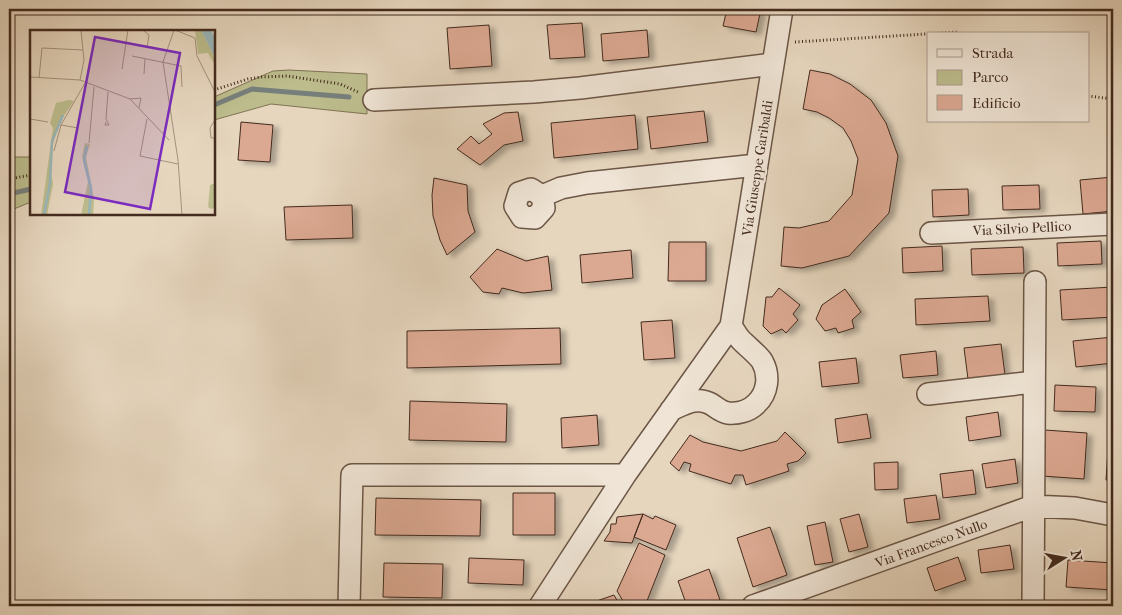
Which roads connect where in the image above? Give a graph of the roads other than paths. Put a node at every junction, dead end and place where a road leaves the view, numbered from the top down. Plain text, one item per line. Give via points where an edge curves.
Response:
1 (782, 9) edge
2 (775, 53) junction
3 (374, 100) road end
4 (757, 165) junction
5 (542, 196) dead end
6 (1113, 224) edge
7 (931, 233) dead end
8 (1035, 282) dead end
9 (731, 326) junction
10 (1034, 382) junction
11 (928, 394) dead end
12 (670, 411) junction
13 (625, 475) junction
14 (1033, 506) junction
15 (1113, 515) edge
16 (349, 606) edge
17 (540, 606) edge
18 (753, 606) edge
19 (1033, 606) edge

1 - 2 street, Via Giuseppe Garibaldi
2 - 3 street via 571,89
2 - 4 street, Via Giuseppe Garibaldi
4 - 5 street via 587,183
4 - 9 street, Via Giuseppe Garibaldi
6 - 7 street, Via Silvio Pellico
8 - 10 street
9 - 12 street, Via Giuseppe Garibaldi
9 - 12 street via 762,362 767,387 760,401 751,409 738,413 726,413 698,400
10 - 11 street
10 - 14 street
12 - 13 street, Via Giuseppe Garibaldi
13 - 16 street via 352,475
13 - 17 street, Via Giuseppe Garibaldi
14 - 15 street, Via Francesco Nullo via 1075,508
14 - 18 street, Via Francesco Nullo
14 - 19 street

